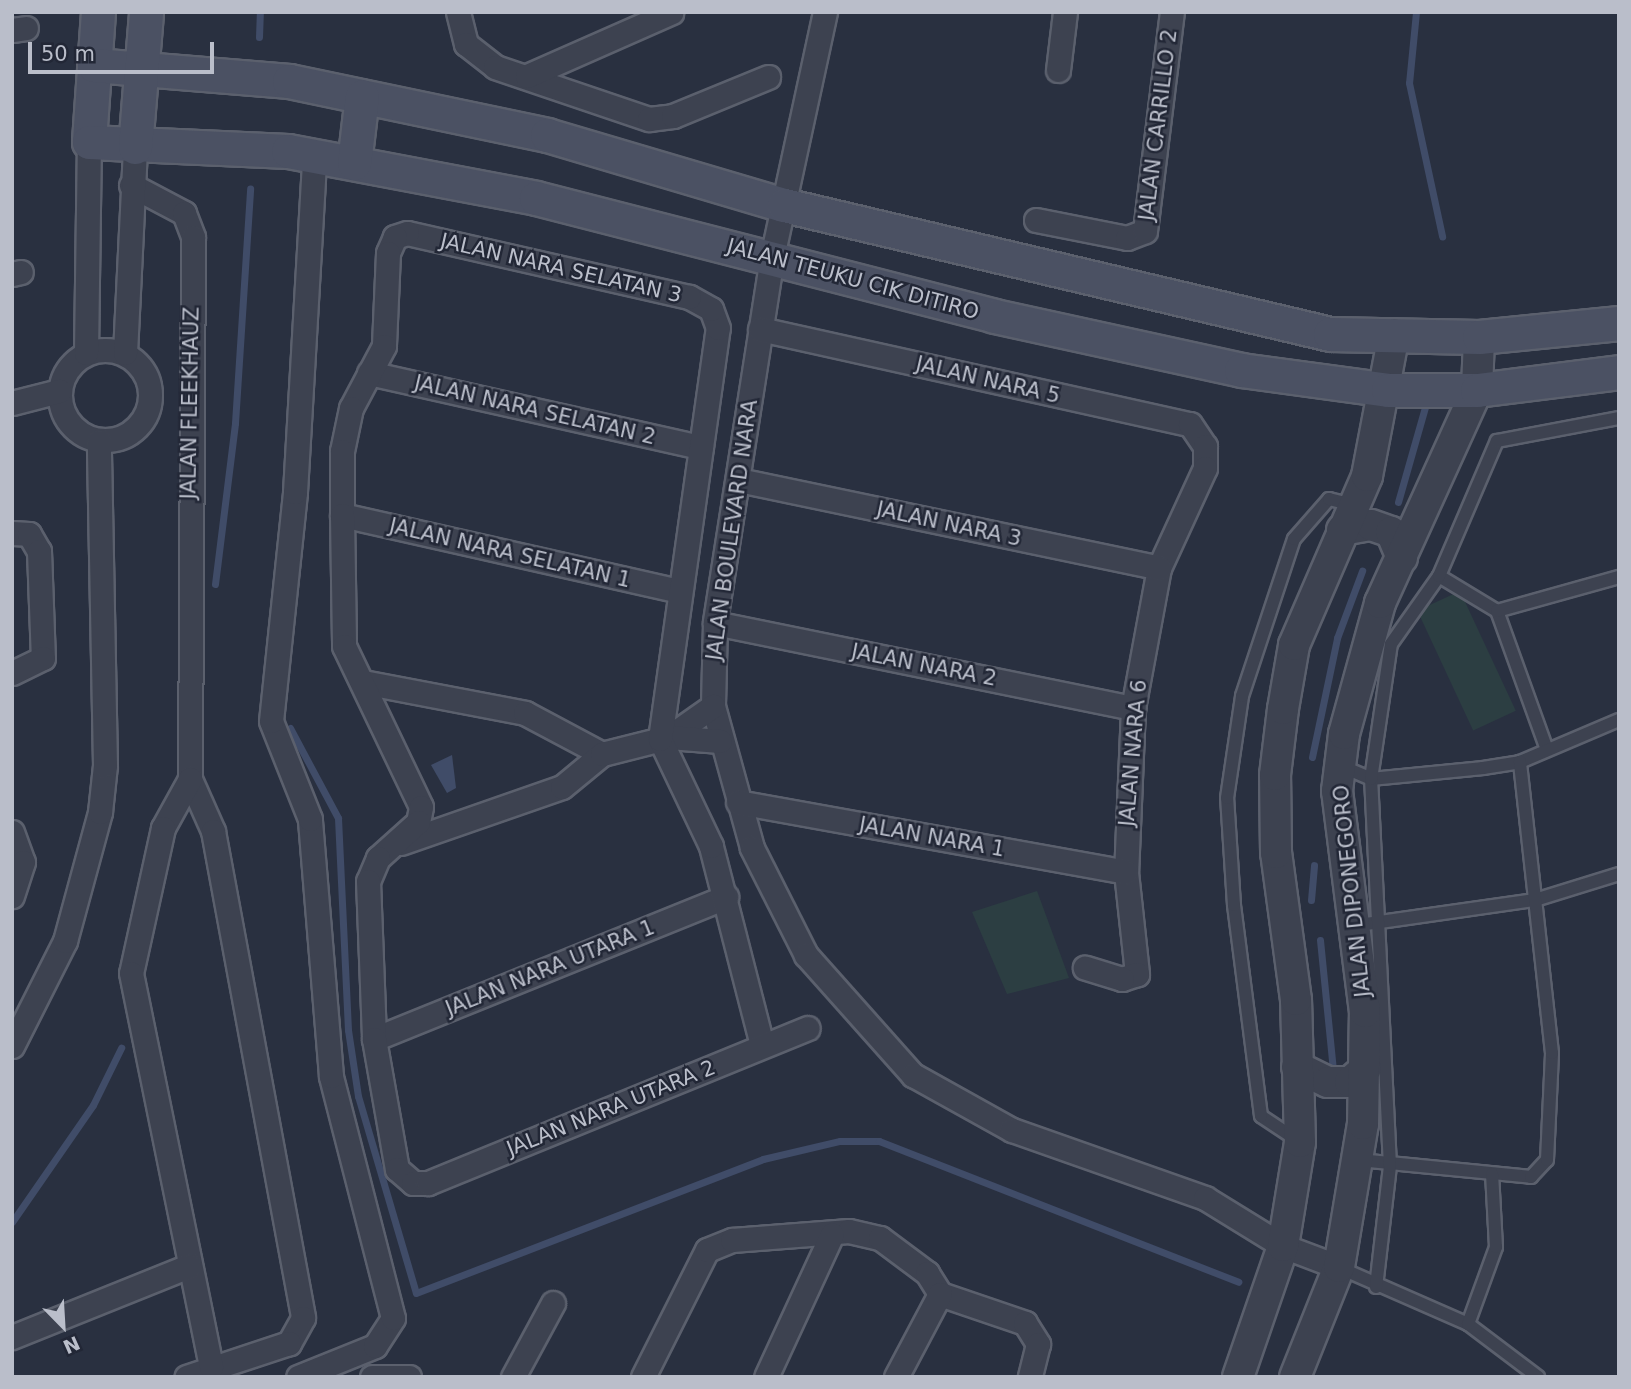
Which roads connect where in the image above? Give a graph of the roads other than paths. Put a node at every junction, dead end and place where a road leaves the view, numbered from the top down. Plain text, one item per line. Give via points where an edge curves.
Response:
1 (98, 12) edge
2 (146, 12) edge
3 (457, 12) edge
4 (672, 12) edge
5 (825, 12) edge
6 (1065, 12) edge
7 (1172, 12) edge
8 (94, 65) junction
9 (1058, 70) dead end
10 (141, 72) junction
11 (527, 76) junction
12 (768, 77) dead end
13 (362, 96) junction
14 (89, 142) junction
15 (135, 147) junction
16 (314, 159) junction
17 (354, 163) junction
18 (131, 185) junction
19 (784, 205) junction
20 (1036, 220) dead end
21 (88, 226) junction
22 (128, 226) junction
23 (772, 257) junction
24 (1619, 323) edge
25 (760, 329) junction
26 (1394, 335) junction
27 (1479, 337) junction
28 (86, 353) junction
29 (125, 353) junction
30 (1619, 372) edge
31 (369, 373) junction
32 (1388, 390) junction
33 (1477, 390) junction
34 (60, 398) junction
35 (12, 403) edge
36 (1619, 418) edge
37 (99, 441) junction
38 (1205, 446) joint
39 (701, 447) junction
40 (739, 480) junction
41 (342, 515) junction
42 (1348, 517) junction
43 (12, 533) edge
44 (1402, 558) junction
45 (1159, 568) junction
46 (1439, 576) junction
47 (1619, 577) edge
48 (679, 592) junction
49 (1497, 611) junction
50 (715, 623) junction
51 (12, 673) edge
52 (363, 682) junction
53 (713, 706) junction
54 (1133, 708) junction
55 (1619, 720) edge
56 (665, 738) junction
57 (720, 741) junction
58 (1546, 747) junction
59 (602, 754) junction
60 (1520, 762) junction
61 (1340, 765) junction
62 (190, 779) junction
63 (1371, 779) junction
64 (738, 802) junction
65 (12, 832) edge
66 (398, 844) junction
67 (1126, 872) junction
68 (1619, 874) edge
69 (12, 896) edge
70 (726, 897) junction
71 (1535, 900) junction
72 (1351, 926) junction
73 (1382, 927) junction
74 (1085, 968) dead end
75 (808, 1028) dead end
76 (374, 1038) junction
77 (762, 1045) junction
78 (12, 1046) edge
79 (1297, 1067) junction
80 (1366, 1068) junction
81 (1300, 1142) junction
82 (1359, 1160) junction
83 (1390, 1166) junction
84 (1492, 1174) junction
85 (832, 1234) junction
86 (1283, 1246) junction
87 (189, 1266) junction
88 (1339, 1268) junction
89 (1376, 1287) junction
90 (940, 1294) junction
91 (553, 1303) dead end
92 (1468, 1324) junction
93 (12, 1337) edge
94 (211, 1367) junction
95 (1301, 1374) edge
96 (186, 1377) edge
97 (298, 1377) edge
98 (372, 1377) edge
99 (409, 1377) edge
100 (513, 1377) edge
101 (643, 1377) edge
102 (766, 1377) edge
103 (896, 1377) edge
104 (1030, 1377) edge
105 (1238, 1377) edge
106 (1538, 1377) edge

1 - 8 main road
2 - 10 main road
3 - 11 street via 466,44 478,57
4 - 11 street
5 - 19 street, JALAN BOULEVARD NARA
6 - 9 street
7 - 20 street, JALAN CARRILLO 2 via 1149,223 1139,235
8 - 10 main road
8 - 14 main road
10 - 13 main road via 223,71
10 - 15 main road
11 - 12 street via 649,119 673,117
13 - 17 main road
13 - 19 main road via 547,135
14 - 15 main road, JALAN TEUKU CIK DITIRO
14 - 21 street
15 - 16 main road, JALAN TEUKU CIK DITIRO via 288,151
15 - 18 street
16 - 17 main road, JALAN TEUKU CIK DITIRO
16 - 97 street via 295,492 271,721 310,819 331,1076 393,1318 375,1346
17 - 23 main road, JALAN TEUKU CIK DITIRO via 536,198
18 - 22 street
18 - 62 street, JALAN FLEEKHAUZ via 184,213 193,237 187,655
19 - 23 street, JALAN BOULEVARD NARA
19 - 26 main road via 1244,319 1329,334
21 - 22 street
21 - 28 street
22 - 29 street
23 - 25 street, JALAN BOULEVARD NARA
23 - 32 main road, JALAN TEUKU CIK DITIRO via 1241,370
24 - 27 main road
25 - 38 street, JALAN NARA 5 via 1190,424
25 - 40 street, JALAN BOULEVARD NARA
26 - 27 main road
26 - 32 street
27 - 33 street, JALAN DIPONEGORO
28 - 29 street
28 - 34 street via 70,365
29 - 37 street via 145,373 150,401 138,426
30 - 33 main road, JALAN TEUKU CIK DITIRO
31 - 39 street, JALAN NARA SELATAN 2
31 - 39 street, JALAN NARA SELATAN 3 via 384,346 388,253 394,237 407,233 689,297 712,309 718,328
31 - 41 street via 351,408 342,451
32 - 33 main road, JALAN TEUKU CIK DITIRO
32 - 42 street
33 - 44 street, JALAN DIPONEGORO
34 - 35 street
34 - 37 street via 72,426
36 - 46 lane via 1497,441
37 - 78 street via 105,765 100,812 65,941
38 - 45 street, JALAN NARA 6 via 1205,468
39 - 48 street
40 - 45 street, JALAN NARA 3
40 - 50 street, JALAN BOULEVARD NARA
41 - 48 street, JALAN NARA SELATAN 1
41 - 52 street via 344,646
42 - 44 street via 1391,533
42 - 79 street via 1294,645 1275,775
42 - 81 lane via 1329,499 1294,539 1242,696 1227,798 1234,905 1261,1116
43 - 51 street via 29,534 38,551 43,659
44 - 61 street, JALAN DIPONEGORO via 1357,673
45 - 54 street, JALAN NARA 6
46 - 49 lane
46 - 63 lane via 1391,644
47 - 49 lane
48 - 56 street
49 - 58 lane
50 - 53 street, JALAN BOULEVARD NARA
50 - 54 street, JALAN NARA 2
52 - 59 street via 537,717
52 - 66 street via 421,807 418,822
53 - 56 street
53 - 57 street, JALAN BOULEVARD NARA
54 - 67 street, JALAN NARA 6
55 - 58 lane
56 - 57 street
56 - 59 street
56 - 70 street via 711,846
57 - 64 street, JALAN BOULEVARD NARA
58 - 60 lane
59 - 66 street via 562,788
60 - 63 lane
60 - 71 lane
61 - 63 lane
61 - 72 street, JALAN DIPONEGORO via 1337,791
62 - 87 street via 163,828 131,973
62 - 94 street via 213,831 303,1318 289,1343
63 - 73 lane
64 - 67 street, JALAN NARA 1
64 - 86 street, JALAN BOULEVARD NARA via 752,848 807,955 913,1075 1012,1130 1205,1198
65 - 69 street via 23,862
66 - 76 street via 378,858 368,881
67 - 74 street, JALAN NARA 6 via 1137,974 1122,979
68 - 71 lane
70 - 76 street, JALAN NARA UTARA 1
70 - 77 street
71 - 73 lane
71 - 84 lane via 1552,1053 1547,1160 1531,1177
72 - 73 lane
72 - 80 street, JALAN DIPONEGORO
73 - 83 lane
75 - 77 street, JALAN NARA UTARA 2
76 - 77 street, JALAN NARA UTARA 2 via 397,1169 413,1183 428,1183
79 - 80 street via 1339,1082 1350,1082
79 - 81 street
80 - 82 street, JALAN DIPONEGORO
81 - 86 street
82 - 83 lane
82 - 88 street, JALAN DIPONEGORO
83 - 84 lane
83 - 89 lane
84 - 92 lane via 1496,1247
85 - 90 street via 865,1231 880,1237 926,1273
85 - 101 street via 716,1244 696,1265
85 - 102 street
86 - 88 street, JALAN BOULEVARD NARA
86 - 105 street
87 - 93 street
87 - 94 street
88 - 89 lane
88 - 95 street, JALAN DIPONEGORO
89 - 92 lane
90 - 103 street
90 - 104 street via 1026,1323 1038,1344
91 - 100 street
92 - 106 lane
94 - 96 street
98 - 99 street via 392,1372

